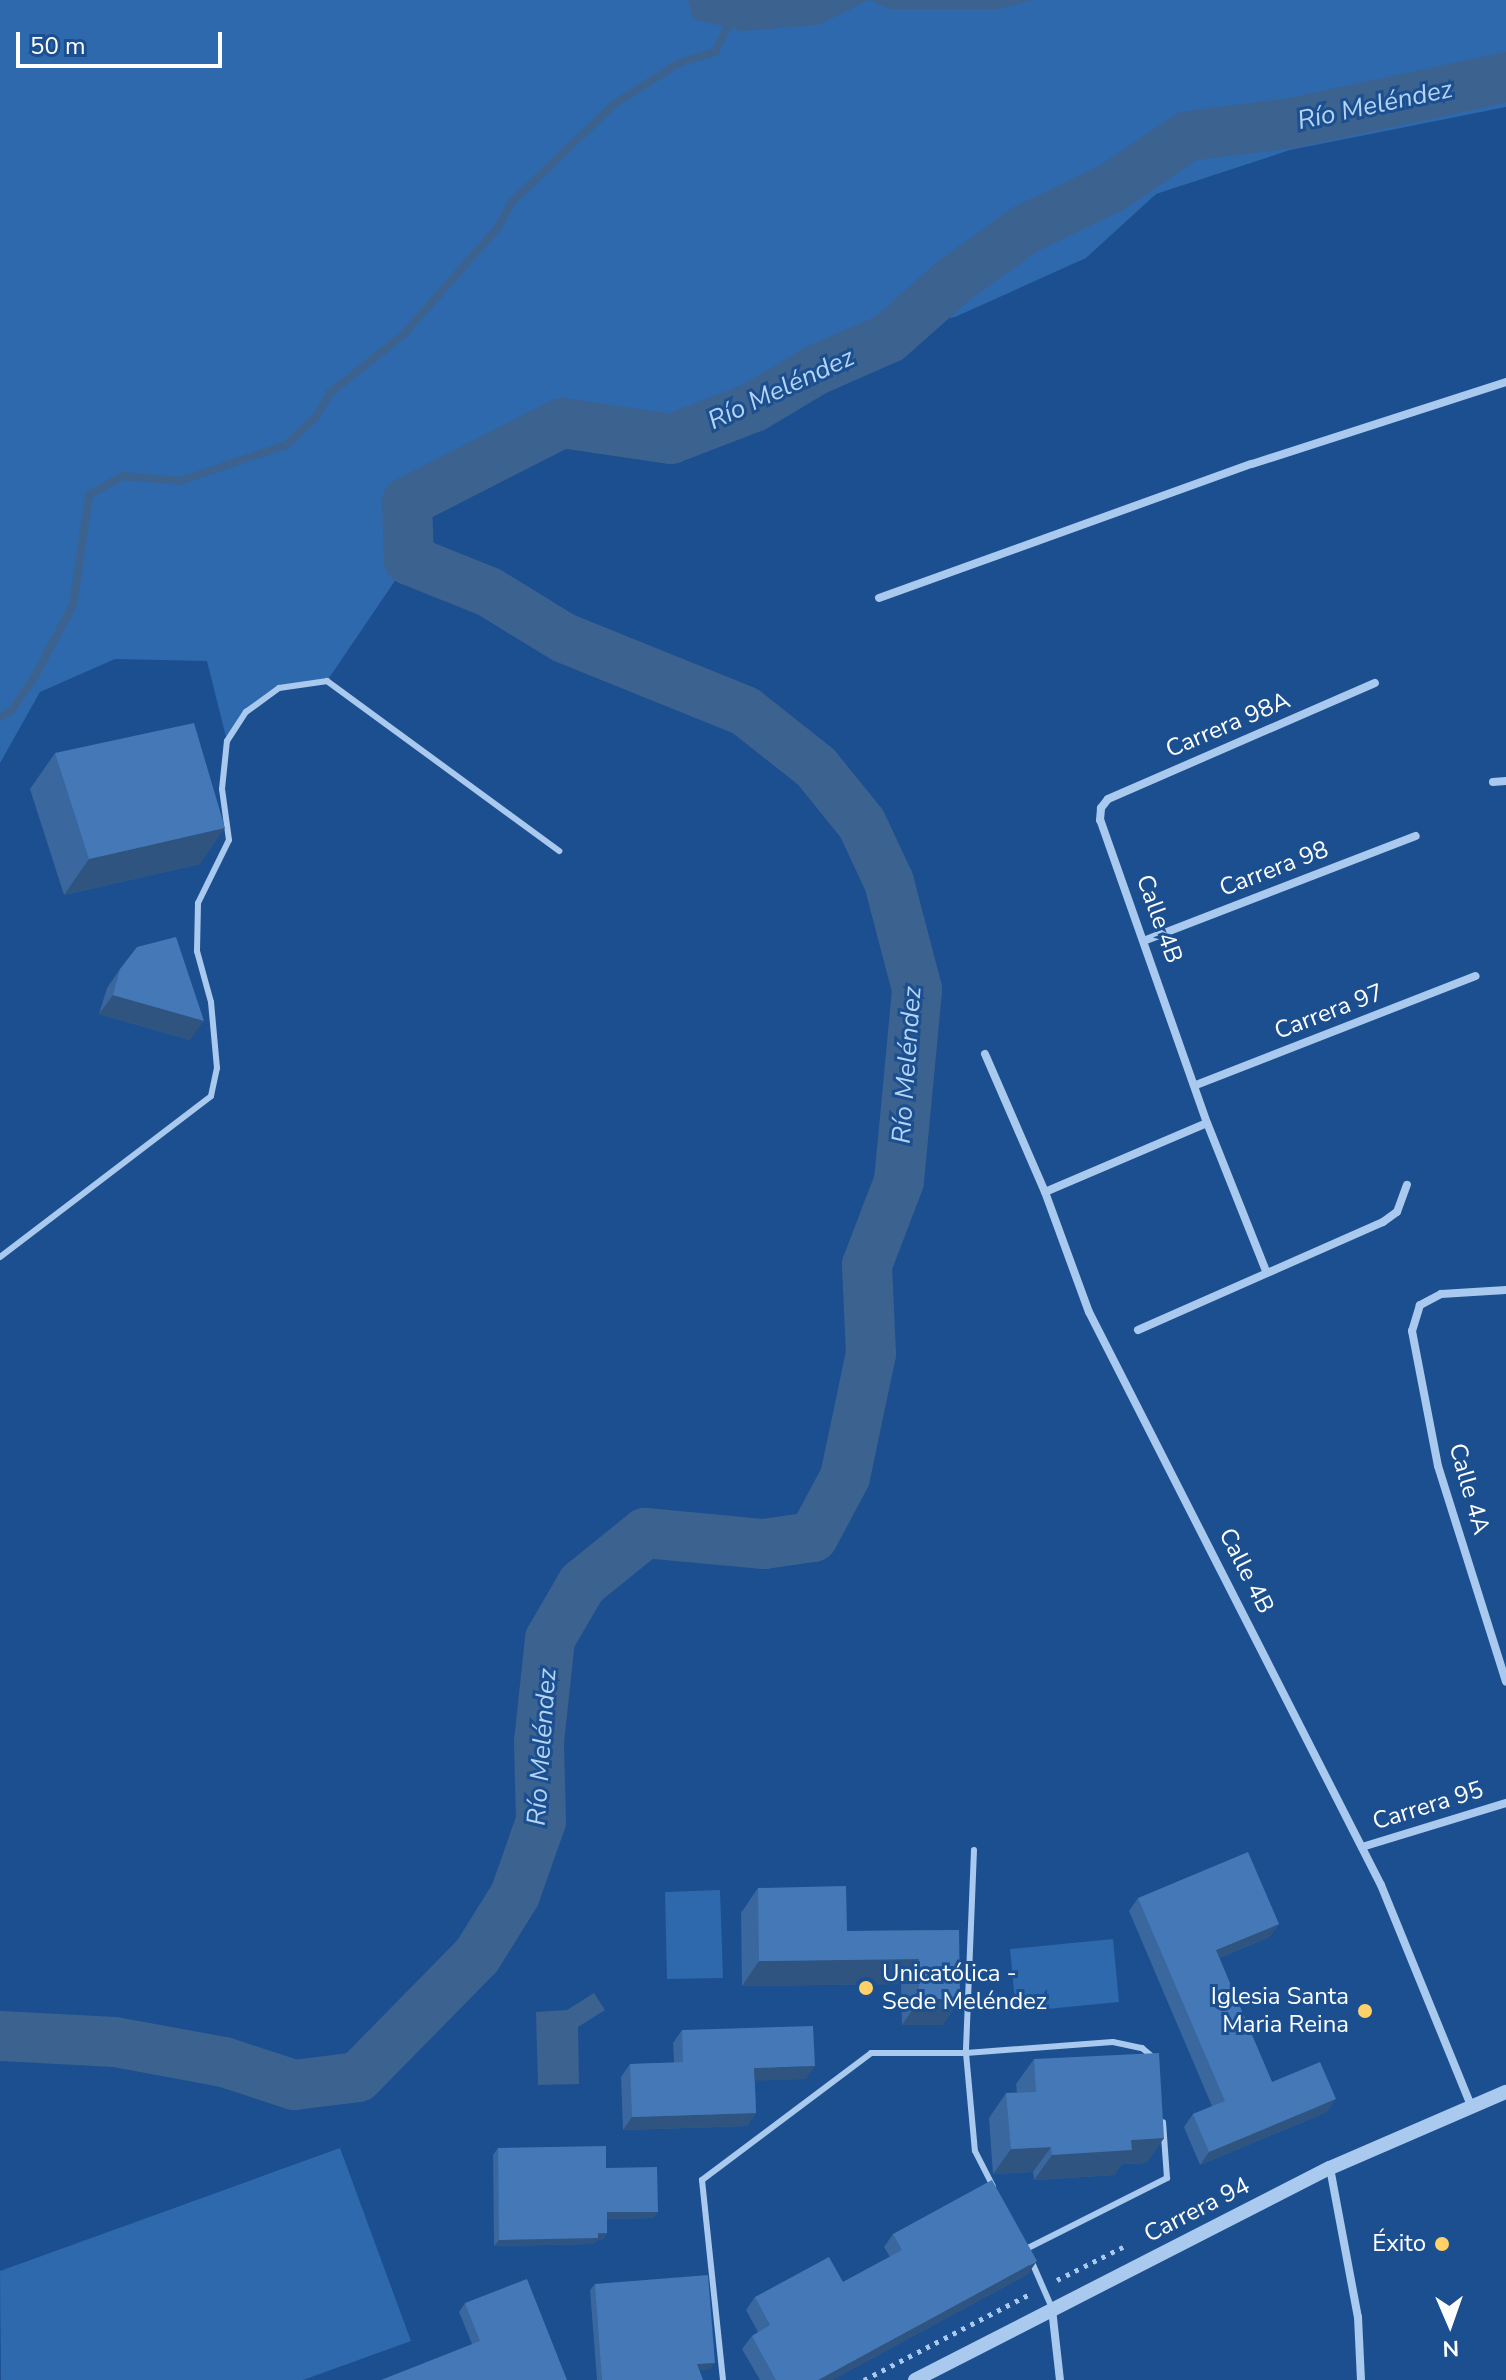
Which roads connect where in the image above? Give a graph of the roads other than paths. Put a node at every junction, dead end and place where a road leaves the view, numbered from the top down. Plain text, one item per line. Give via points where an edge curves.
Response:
1 (1506, 382) edge
2 (879, 598) dead end
3 (1375, 683) dead end
4 (1506, 781) edge
5 (1493, 782) dead end
6 (1101, 808) joint
7 (1416, 836) dead end
8 (559, 851) dead end
9 (1146, 940) junction
10 (1476, 976) dead end
11 (985, 1054) dead end
12 (1196, 1085) junction
13 (1207, 1123) junction
14 (1407, 1185) dead end
15 (1045, 1192) junction
16 (0, 1257) edge
17 (1266, 1271) junction
18 (1506, 1290) edge
19 (1138, 1330) dead end
20 (1506, 1682) edge
21 (1506, 1803) edge
22 (1362, 1847) junction
23 (974, 1850) dead end
24 (966, 2053) junction
25 (1158, 2062) edge
26 (1506, 2092) edge
27 (1162, 2105) edge
28 (1471, 2106) junction
29 (1330, 2168) junction
30 (997, 2193) edge
31 (1019, 2235) edge
32 (1026, 2249) junction
33 (1052, 2308) junction
34 (723, 2380) edge
35 (915, 2380) edge
36 (1060, 2380) edge
37 (1361, 2380) edge

1 - 2 street via 1252,464
3 - 6 street, Carrera 98A via 1108,799
4 - 5 street
6 - 9 street, Calle 4B via 1100,820
7 - 9 street, Carrera 98
8 - 16 lane via 327,681 279,688 246,712 227,741 222,789 229,840 198,903 197,951 211,1002 217,1068 211,1096
9 - 12 street, Calle 4B
10 - 12 street, Carrera 97
11 - 15 street, Calle 4B
12 - 13 street, Calle 4B
13 - 15 street
13 - 17 street, Calle 4B
14 - 17 street via 1397,1212 1383,1222
15 - 22 street, Calle 4B via 1089,1312
17 - 19 street
18 - 20 street, Calle 4A via 1441,1294 1420,1305 1412,1331 1438,1466
21 - 22 street, Carrera 95
22 - 28 street, Calle 4B
23 - 24 lane
24 - 25 lane via 1113,2042 1142,2048
24 - 30 lane via 975,2151
24 - 34 lane via 871,2053 702,2180
26 - 28 street, Carrera 94
27 - 32 lane via 1167,2178
28 - 29 street, Carrera 94
29 - 33 street, Carrera 94
29 - 37 street via 1358,2317
31 - 32 lane
32 - 33 lane
33 - 35 street, Carrera 94
33 - 36 street

